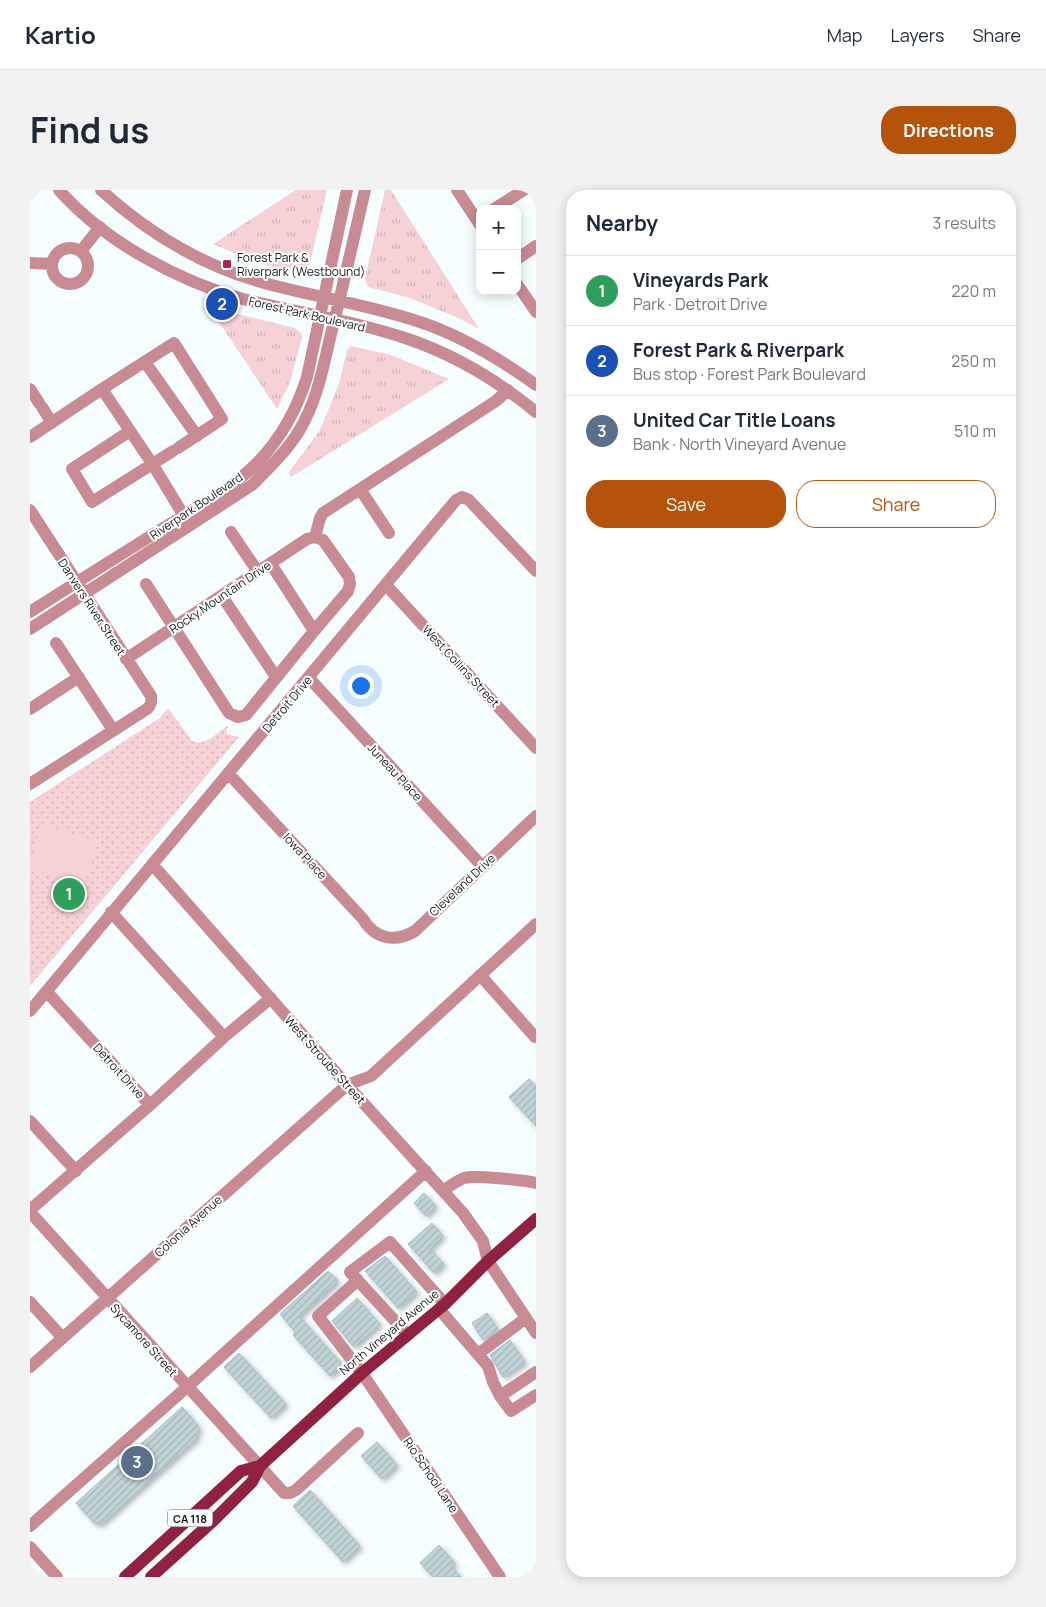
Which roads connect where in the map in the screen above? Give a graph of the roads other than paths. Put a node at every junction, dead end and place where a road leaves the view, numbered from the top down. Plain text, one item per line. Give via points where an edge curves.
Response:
1 (59, 190) edge
2 (101, 190) edge
3 (347, 190) edge
4 (365, 190) edge
5 (458, 190) edge
6 (524, 190) edge
7 (500, 205) edge
8 (476, 217) edge
9 (100, 227) junction
10 (536, 246) edge
11 (82, 252) junction
12 (521, 256) edge
13 (30, 263) edge
14 (52, 264) junction
15 (521, 290) edge
16 (325, 298) junction
17 (340, 301) junction
18 (536, 312) edge
19 (321, 317) junction
20 (335, 320) junction
21 (145, 362) junction
22 (536, 385) edge
23 (30, 389) edge
24 (102, 389) junction
25 (508, 390) junction
26 (536, 412) edge
27 (52, 423) junction
28 (130, 431) junction
29 (197, 436) junction
30 (30, 437) edge
31 (153, 465) junction
32 (360, 489) junction
33 (30, 510) edge
34 (184, 516) junction
35 (231, 532) dead end
36 (389, 533) dead end
37 (315, 537) junction
38 (271, 564) junction
39 (536, 571) edge
40 (258, 572) junction
41 (77, 582) junction
42 (146, 584) dead end
43 (386, 584) junction
44 (84, 594) junction
45 (222, 596) junction
46 (30, 612) edge
47 (174, 628) junction
48 (30, 629) edge
49 (314, 631) junction
50 (56, 643) dead end
51 (126, 659) junction
52 (276, 677) junction
53 (79, 678) junction
54 (308, 678) junction
55 (30, 709) edge
56 (113, 730) junction
57 (536, 748) edge
58 (228, 773) junction
59 (30, 784) edge
60 (536, 816) edge
61 (152, 864) junction
62 (482, 866) junction
63 (112, 912) junction
64 (536, 924) edge
65 (383, 936) joint
66 (480, 975) junction
67 (47, 992) junction
68 (271, 998) junction
69 (30, 1011) edge
70 (535, 1036) edge
71 (224, 1037) junction
72 (347, 1085) junction
73 (150, 1105) junction
74 (30, 1121) edge
75 (76, 1170) junction
76 (426, 1171) junction
77 (536, 1183) edge
78 (443, 1191) junction
79 (30, 1211) edge
80 (536, 1219) edge
81 (488, 1261) junction
82 (358, 1280) junction
83 (107, 1298) junction
84 (30, 1302) edge
85 (442, 1306) junction
86 (526, 1318) junction
87 (536, 1333) edge
88 (408, 1335) junction
89 (62, 1337) junction
90 (478, 1354) junction
91 (30, 1367) edge
92 (536, 1372) edge
93 (362, 1373) junction
94 (187, 1387) junction
95 (536, 1395) edge
96 (500, 1396) junction
97 (358, 1433) dead end
98 (260, 1466) junction
99 (30, 1526) edge
100 (30, 1547) edge
101 (57, 1577) edge
102 (125, 1577) edge
103 (151, 1577) edge
104 (500, 1577) edge

1 - 9 street, Forest Park Boulevard
2 - 16 street, Forest Park Boulevard via 149,229 222,269
3 - 16 street, Riverpark Boulevard
4 - 17 street, Riverpark Boulevard
5 - 8 street
6 - 7 street
9 - 11 street
9 - 19 street, Forest Park Boulevard via 163,267 205,286
10 - 12 street
11 - 14 street via 63,249
11 - 14 street via 89,267 80,282 63,283 54,276
13 - 14 street
15 - 18 street
16 - 17 street, Forest Park Boulevard
16 - 19 street, Riverpark Boulevard
17 - 20 street, Riverpark Boulevard
17 - 22 street, Forest Park Boulevard via 399,315 444,331 492,355
19 - 20 street, Forest Park Boulevard
19 - 34 street, Riverpark Boulevard via 303,392 277,440 239,479
20 - 25 street, Forest Park Boulevard via 430,347 468,365
20 - 44 street, Riverpark Boulevard via 315,398 299,430 280,457 252,485
21 - 24 street
21 - 29 street
21 - 29 street via 174,343 222,419
23 - 27 street
24 - 27 street
24 - 28 street
25 - 26 street, Forest Park Boulevard
25 - 32 street
27 - 30 street
28 - 31 street
28 - 31 street via 72,469 92,502
29 - 31 street
31 - 34 street
32 - 36 street
32 - 37 street via 323,513
33 - 41 street, Danvers River Street
34 - 41 street, Riverpark Boulevard
35 - 40 street
37 - 38 street, Rocky Mountain Drive
37 - 49 street via 323,540 349,577 350,584 348,591
38 - 40 street, Rocky Mountain Drive
38 - 49 street
39 - 43 street, Detroit Drive via 469,500 462,497 456,500
40 - 45 street, Rocky Mountain Drive
41 - 44 street, Danvers River Street
41 - 46 street, Riverpark Boulevard
42 - 47 street
43 - 54 street, Detroit Drive
43 - 57 street, West Collins Street
44 - 48 street, Riverpark Boulevard
44 - 51 street, Danvers River Street
45 - 47 street, Rocky Mountain Drive
45 - 52 street
47 - 51 street, Rocky Mountain Drive
47 - 52 street via 229,713 238,717 246,715
49 - 52 street
50 - 53 street
51 - 56 street, Danvers River Street via 151,696 151,703 147,709
53 - 55 street
53 - 56 street
54 - 58 street, Detroit Drive
54 - 62 street, Juneau Place
56 - 59 street
58 - 61 street, Detroit Drive
58 - 65 street, Iowa Place via 371,929
60 - 62 street, Cleveland Drive
61 - 63 street, Detroit Drive
61 - 68 street, West Stroube Street
62 - 65 street, Cleveland Drive via 415,931 397,938
63 - 67 street, Detroit Drive
63 - 71 street
64 - 66 street
66 - 70 street
66 - 72 street via 371,1076
67 - 69 street, Detroit Drive
67 - 73 street, Detroit Drive
68 - 71 street
68 - 72 street, West Stroube Street
71 - 73 street
72 - 76 street, West Stroube Street
72 - 83 street, Colonia Avenue
73 - 75 street
74 - 75 street
75 - 79 street
76 - 78 street, West Stroube Street
76 - 94 street
77 - 78 street via 466,1178
78 - 81 street, West Stroube Street via 483,1241
79 - 83 street, Sycamore Street
80 - 81 main road, North Vineyard Avenue / CA 118
81 - 85 main road, North Vineyard Avenue / CA 118
81 - 86 street, West Stroube Street
82 - 85 street via 350,1272 390,1242
82 - 88 street
82 - 93 street, Rio School Lane via 318,1316
83 - 89 street, Colonia Avenue
83 - 94 street, Sycamore Street
84 - 89 street
85 - 88 main road, North Vineyard Avenue / CA 118
85 - 90 street
86 - 87 street, West Stroube Street
86 - 90 street
88 - 93 main road, North Vineyard Avenue / CA 118
89 - 91 street, Colonia Avenue
90 - 96 street via 488,1366
92 - 96 street
93 - 98 main road, North Vineyard Avenue / CA 118
93 - 104 street, Rio School Lane
94 - 98 street, Sycamore Street
94 - 99 street
95 - 96 street via 511,1411
97 - 98 street, Sycamore Street via 290,1493 284,1492
98 - 102 main road, North Vineyard Avenue / CA 118 via 242,1471
98 - 103 main road, North Vineyard Avenue / CA 118 via 252,1482
100 - 101 street

